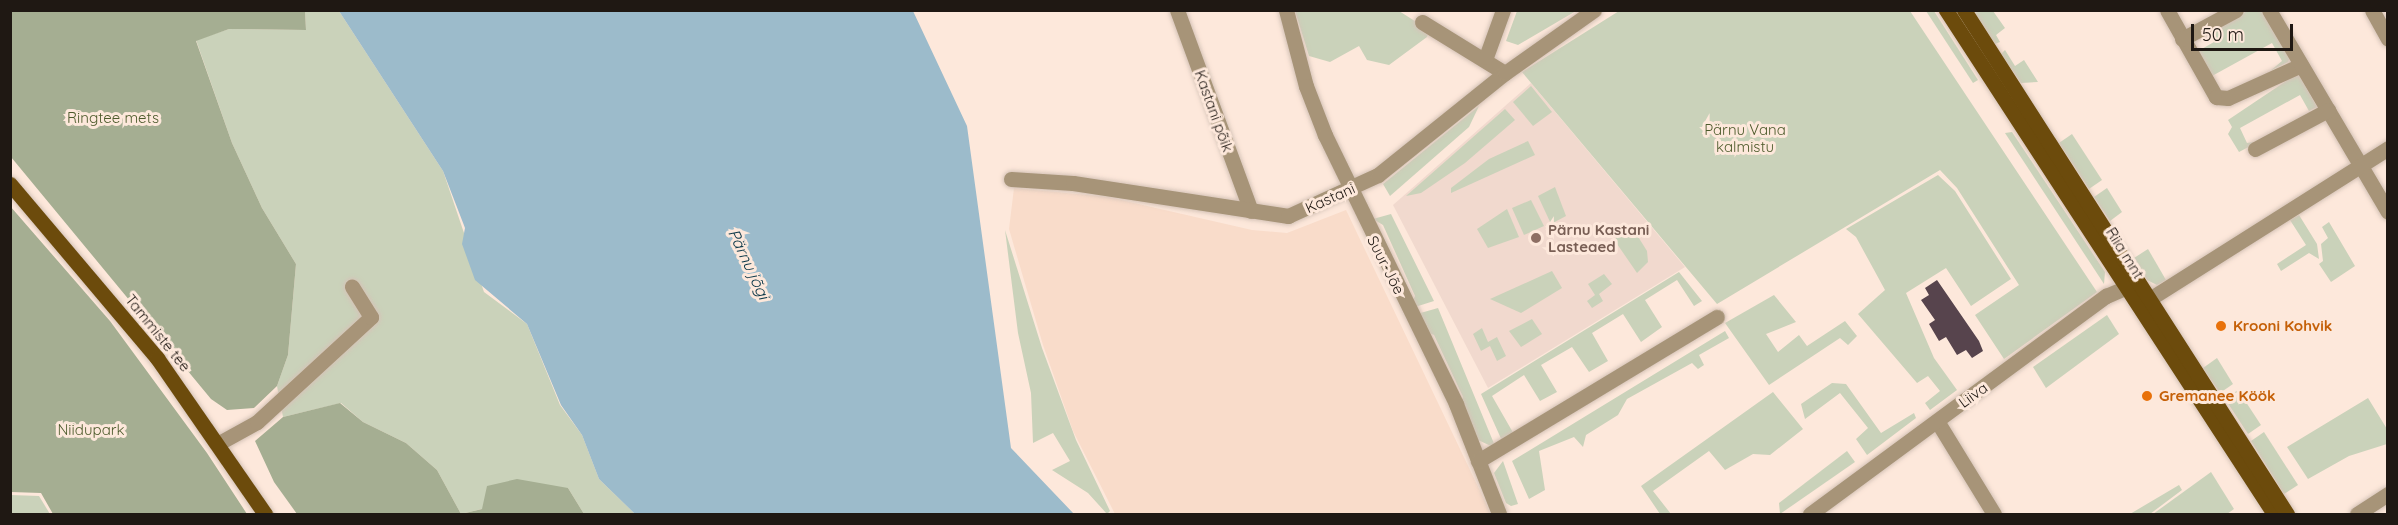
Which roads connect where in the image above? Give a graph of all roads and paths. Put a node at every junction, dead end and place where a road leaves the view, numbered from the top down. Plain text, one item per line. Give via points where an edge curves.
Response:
1 (1177, 10) edge
2 (1286, 10) edge
3 (1503, 10) edge
4 (1594, 10) edge
5 (1946, 10) edge
6 (1964, 10) edge
7 (2167, 10) edge
8 (2236, 10) edge
9 (2269, 10) edge
10 (2372, 10) edge
11 (1422, 22) dead end
12 (2182, 39) junction
13 (2388, 39) edge
14 (1486, 57) junction
15 (2301, 65) junction
16 (1505, 73) junction
17 (2328, 110) junction
18 (2388, 148) edge
19 (2255, 149) dead end
20 (2360, 166) junction
21 (1011, 179) dead end
22 (10, 184) edge
23 (1350, 192) junction
24 (1251, 211) junction
25 (2388, 212) edge
26 (2140, 283) junction
27 (2124, 285) junction
28 (352, 287) dead end
29 (2143, 302) junction
30 (1717, 317) dead end
31 (1937, 421) junction
32 (219, 443) junction
33 (1478, 461) junction
34 (2388, 494) edge
35 (266, 514) edge
36 (1499, 514) edge
37 (1810, 514) edge
38 (1993, 514) edge
39 (2274, 514) edge
40 (2287, 514) edge
41 (2357, 514) edge

1 - 24 street, Kastani põik
2 - 23 street, Suur-Jõe via 1306,86
3 - 14 street
4 - 16 street, Kastani
5 - 27 main road, Riia mnt
6 - 26 main road, Riia mnt
7 - 12 street
8 - 12 street
9 - 15 street
10 - 13 street
11 - 14 street
12 - 15 street via 2216,98 2228,98
14 - 16 street
15 - 17 street
16 - 23 street, Kastani via 1378,175
17 - 19 street
17 - 20 street
18 - 20 street
20 - 25 street
20 - 29 street
21 - 24 street, Kastani via 1073,183
22 - 32 main road, Tammiste tee via 157,358
23 - 24 street, Kastani via 1288,216
23 - 33 street, Suur-Jõe via 1456,404
26 - 27 street, Liiva
26 - 29 main road, Riia mnt
27 - 29 main road, Riia mnt
27 - 31 street, Liiva
28 - 32 street via 370,317 257,422
29 - 39 main road, Riia mnt
29 - 40 main road, Riia mnt
30 - 33 street
31 - 37 street, Liiva
31 - 38 street
32 - 35 main road, Tammiste tee
33 - 36 street, Suur-Jõe
34 - 41 street

